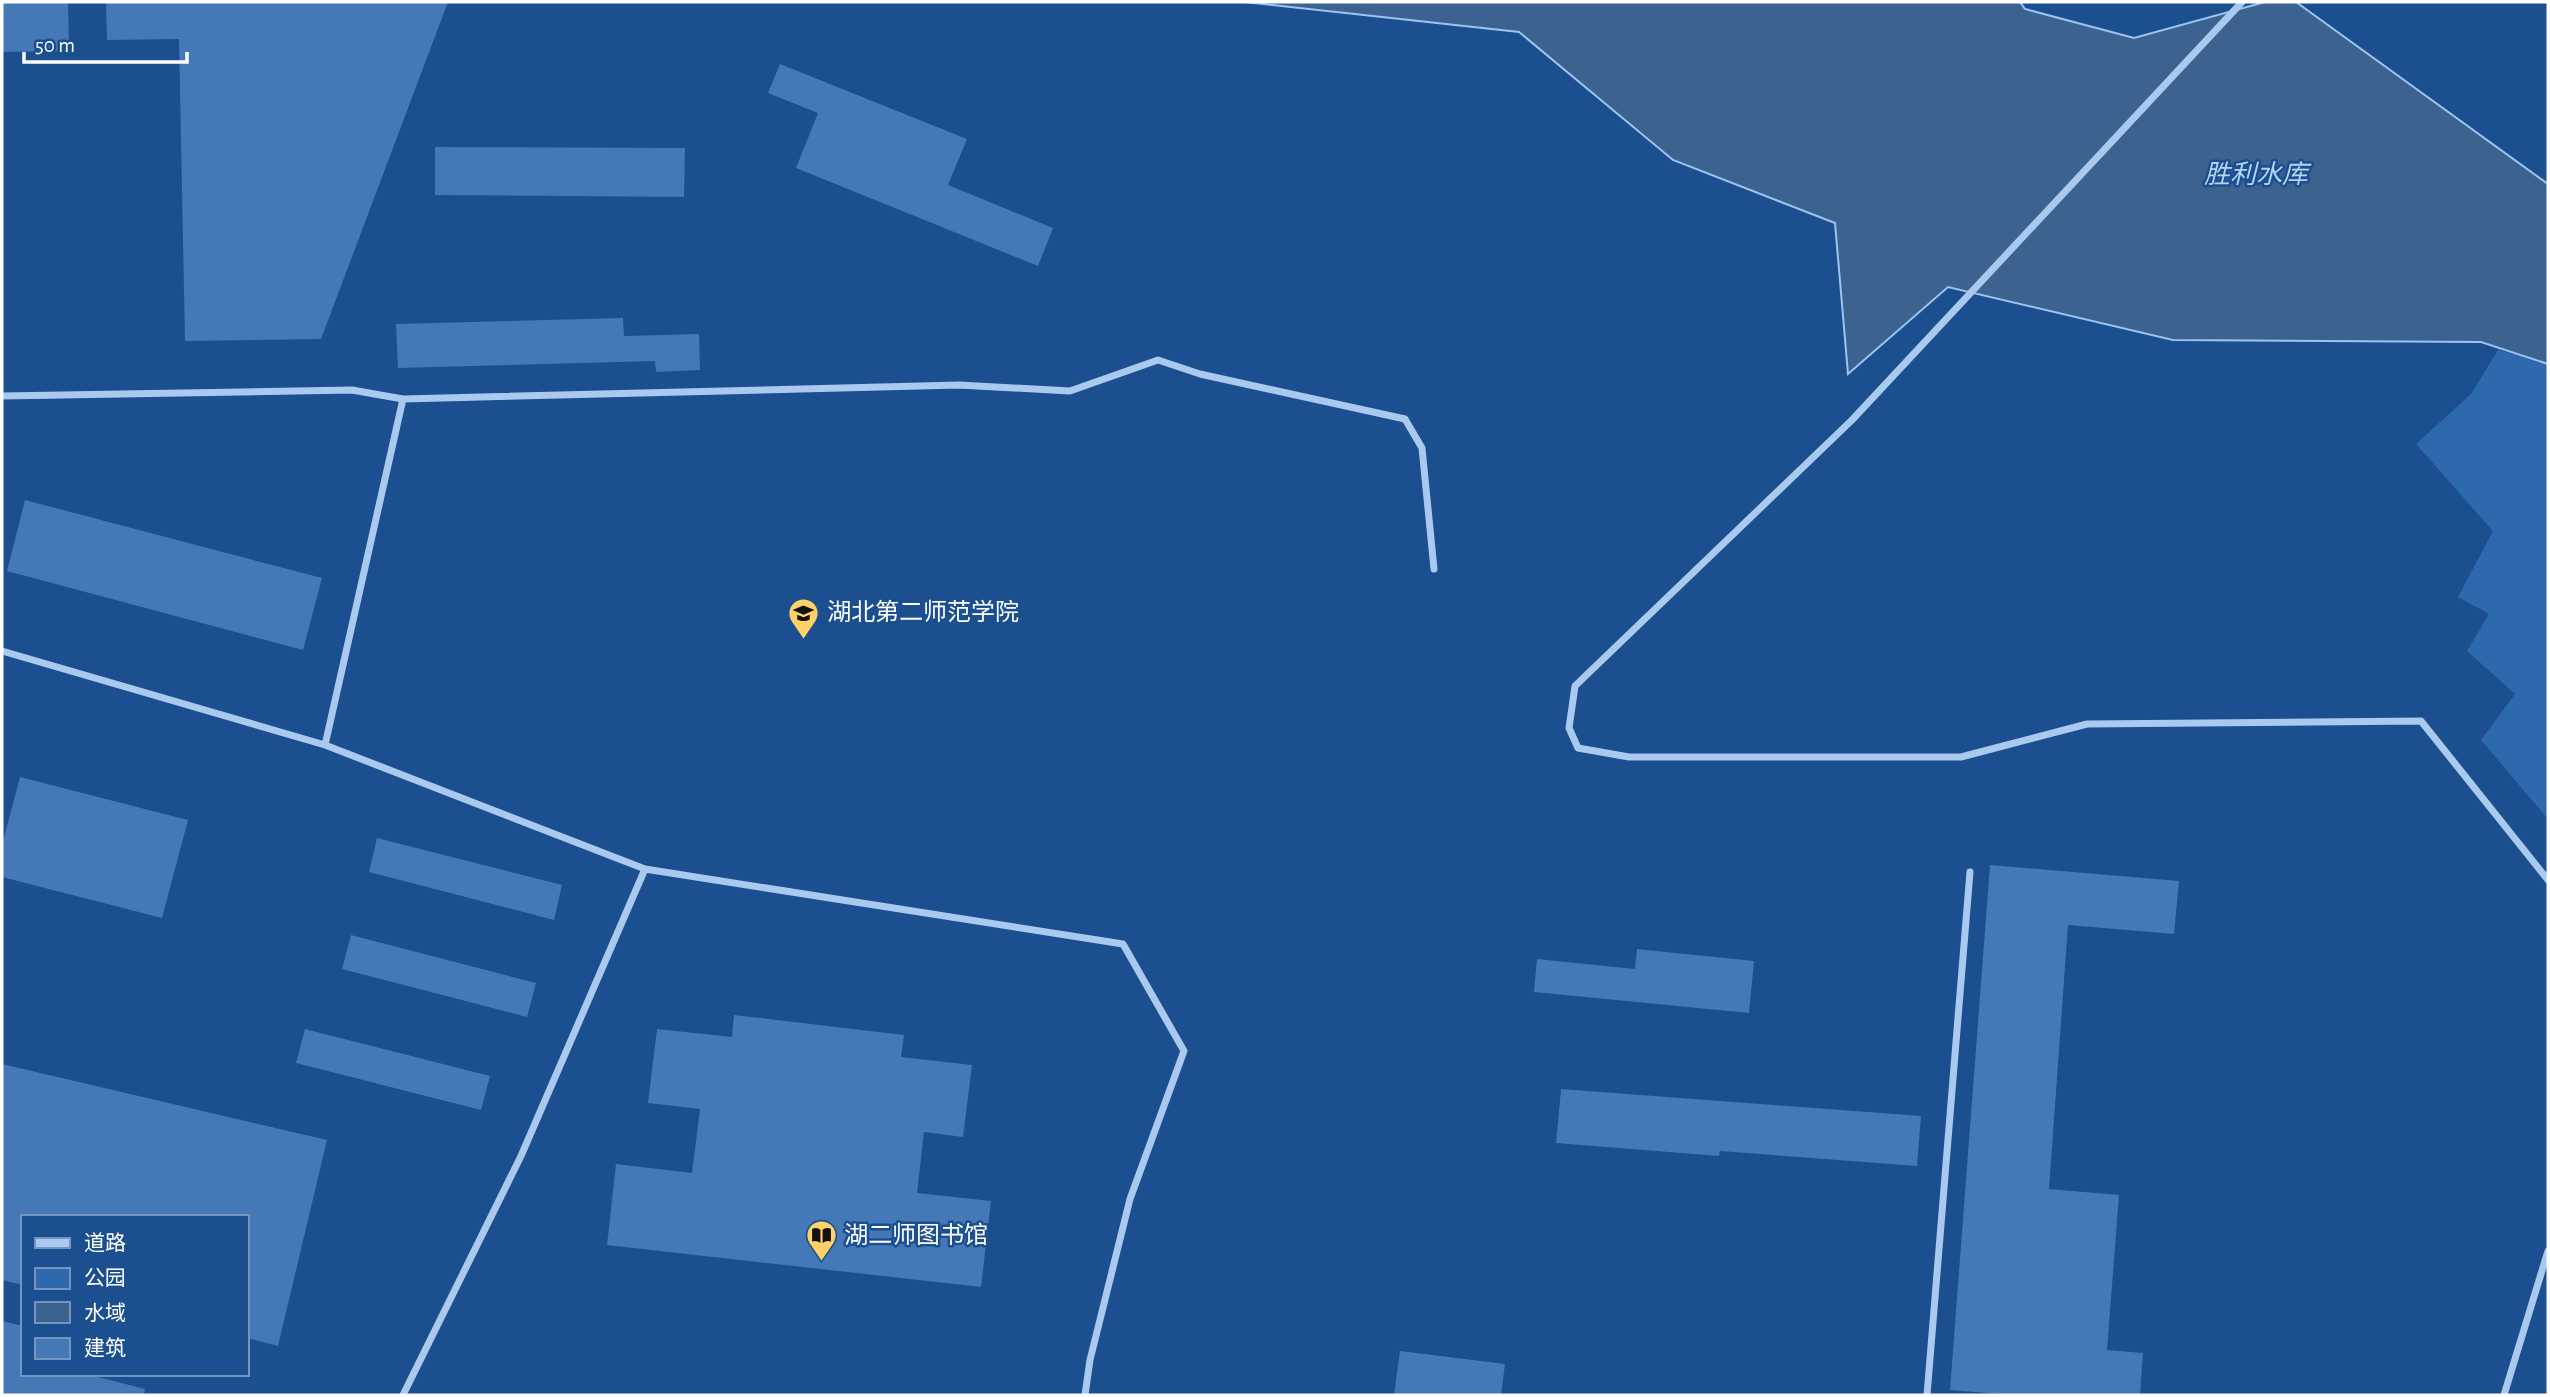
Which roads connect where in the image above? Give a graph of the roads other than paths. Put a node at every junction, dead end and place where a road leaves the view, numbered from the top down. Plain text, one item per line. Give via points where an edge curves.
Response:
1 (2242, 2) edge
2 (2, 396) edge
3 (403, 399) junction
4 (1434, 569) dead end
5 (2, 651) edge
6 (325, 745) junction
7 (645, 869) junction
8 (1970, 872) dead end
9 (2548, 880) edge
10 (2548, 1251) edge
11 (403, 1395) edge
12 (1085, 1395) edge
13 (1927, 1395) edge
14 (2504, 1395) edge

1 - 9 street via 1852,420 1575,686 1569,728 1578,748 1629,757 1961,757 2087,724 2421,721
2 - 3 street via 352,390
3 - 4 street via 959,385 1070,391 1158,360 1200,374 1405,419 1422,448
3 - 6 street
5 - 6 street
6 - 7 street
7 - 11 street via 521,1156
7 - 12 street via 1123,944 1184,1051 1130,1199
8 - 13 street
10 - 14 street

